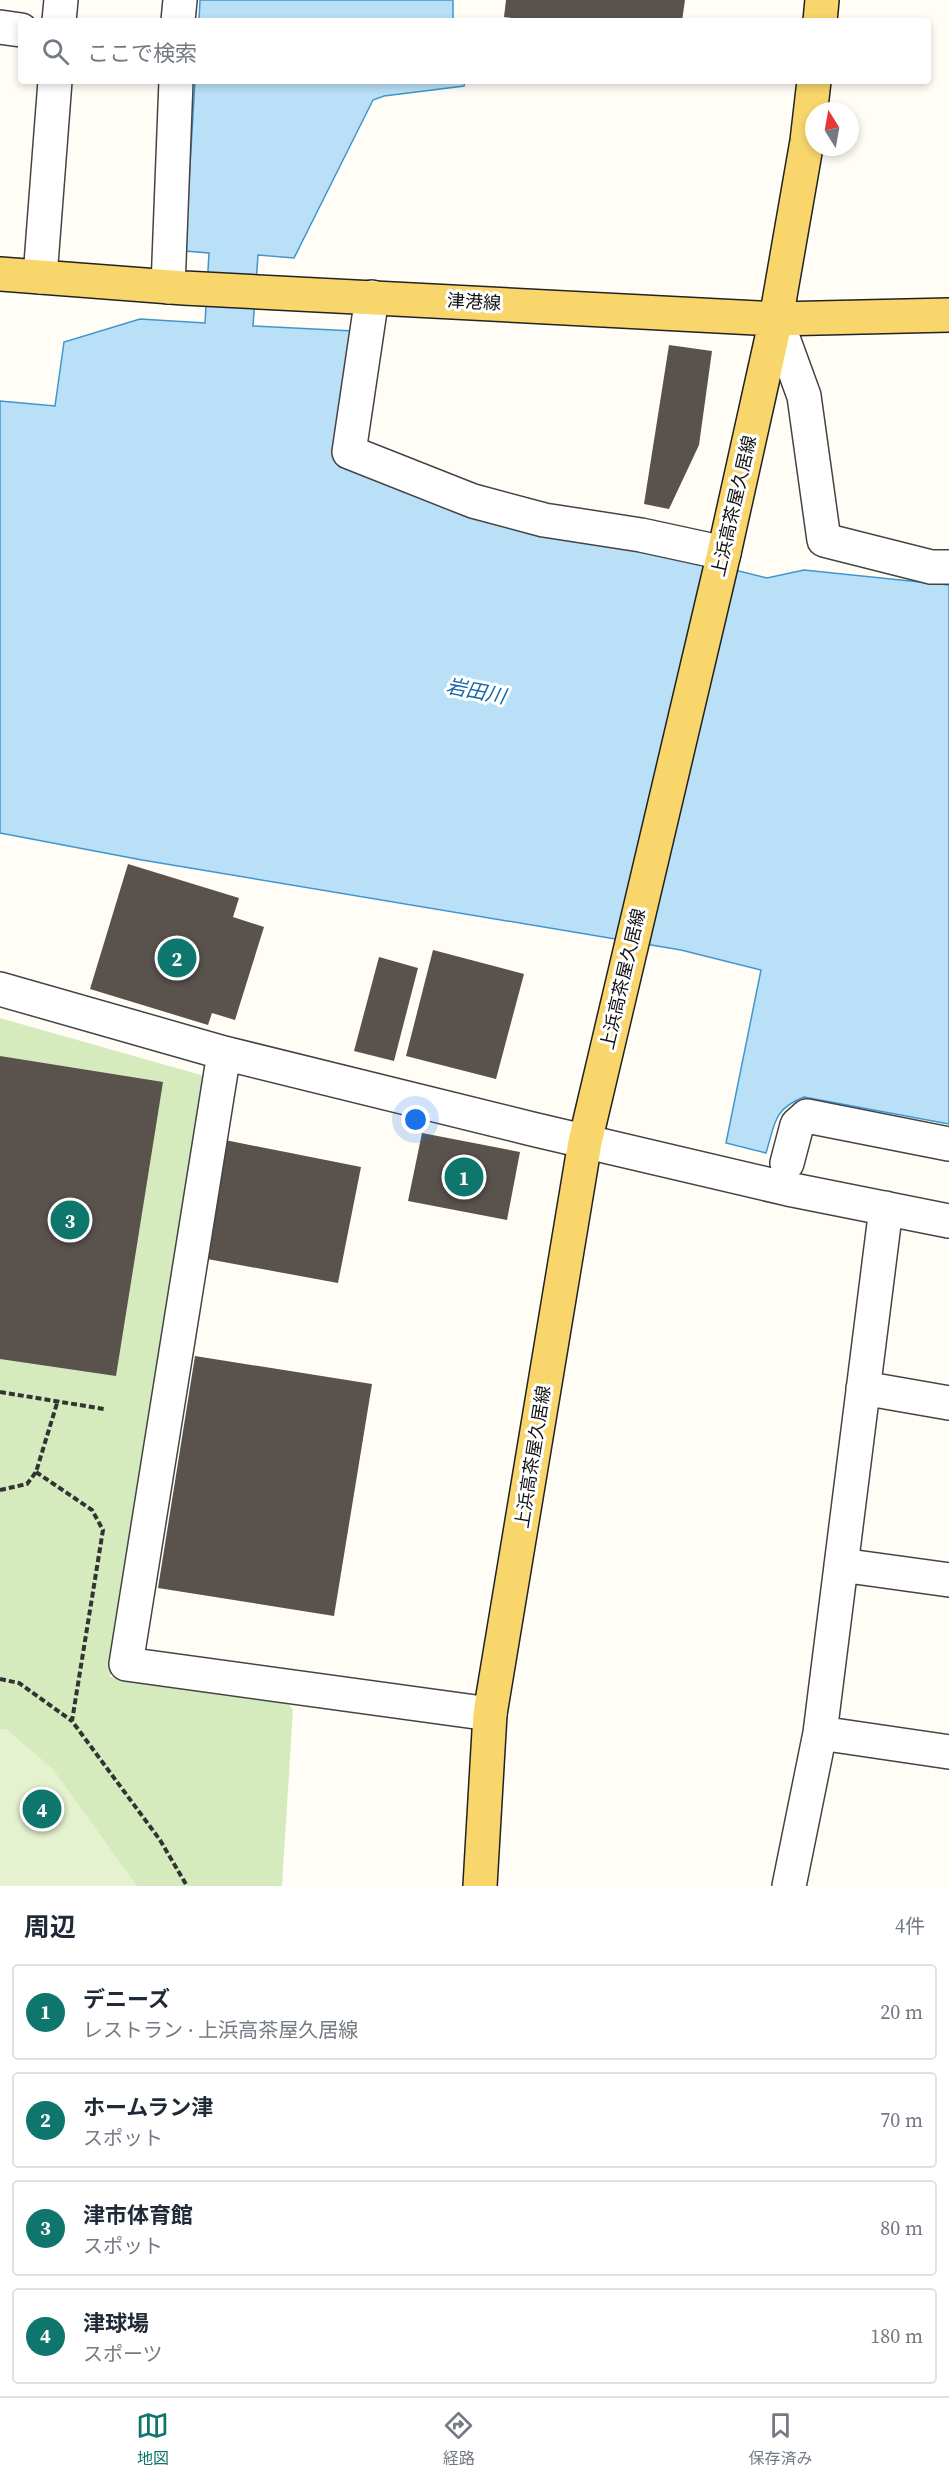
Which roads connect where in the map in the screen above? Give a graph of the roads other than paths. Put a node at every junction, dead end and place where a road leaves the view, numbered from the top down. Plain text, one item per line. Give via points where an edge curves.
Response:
1 (61, 0) edge
2 (180, 0) edge
3 (822, 0) edge
4 (59, 18) edge
5 (178, 18) edge
6 (820, 18) edge
7 (0, 27) edge
8 (18, 30) edge
9 (55, 84) edge
10 (176, 84) edge
11 (813, 84) edge
12 (0, 274) edge
13 (40, 278) junction
14 (176, 287) junction
15 (366, 297) junction
16 (949, 315) edge
17 (776, 320) junction
18 (724, 556) junction
19 (949, 567) edge
20 (0, 989) edge
21 (224, 1053) junction
22 (585, 1142) junction
23 (949, 1144) edge
24 (787, 1162) dead end
25 (886, 1208) junction
26 (949, 1221) edge
27 (863, 1388) junction
28 (949, 1403) edge
29 (842, 1565) junction
30 (949, 1580) edge
31 (490, 1714) junction
32 (820, 1733) junction
33 (949, 1752) edge
34 (480, 1886) edge
35 (789, 1886) edge

1 - 4 street
2 - 5 street
3 - 6 main road
7 - 8 street
9 - 13 street
10 - 14 street
11 - 17 main road, 上浜高茶屋久居線 via 807,141
12 - 13 main road, 津港線
13 - 14 main road, 津港線
14 - 15 main road, 津港線
15 - 17 main road, 津港線
15 - 18 street via 349,452 473,501 544,520 640,535
16 - 17 main road, 津港線
17 - 18 main road, 上浜高茶屋久居線
17 - 19 street via 804,396 824,540 931,567
18 - 22 main road, 上浜高茶屋久居線
20 - 21 street
21 - 22 street
21 - 31 street via 126,1664
22 - 25 street
22 - 31 main road, 上浜高茶屋久居線
23 - 24 street via 807,1116 797,1125
25 - 26 street
25 - 27 street
27 - 28 street
27 - 29 street
29 - 30 street
29 - 32 street
31 - 34 main road, 上浜高茶屋久居線
32 - 33 street
32 - 35 street

